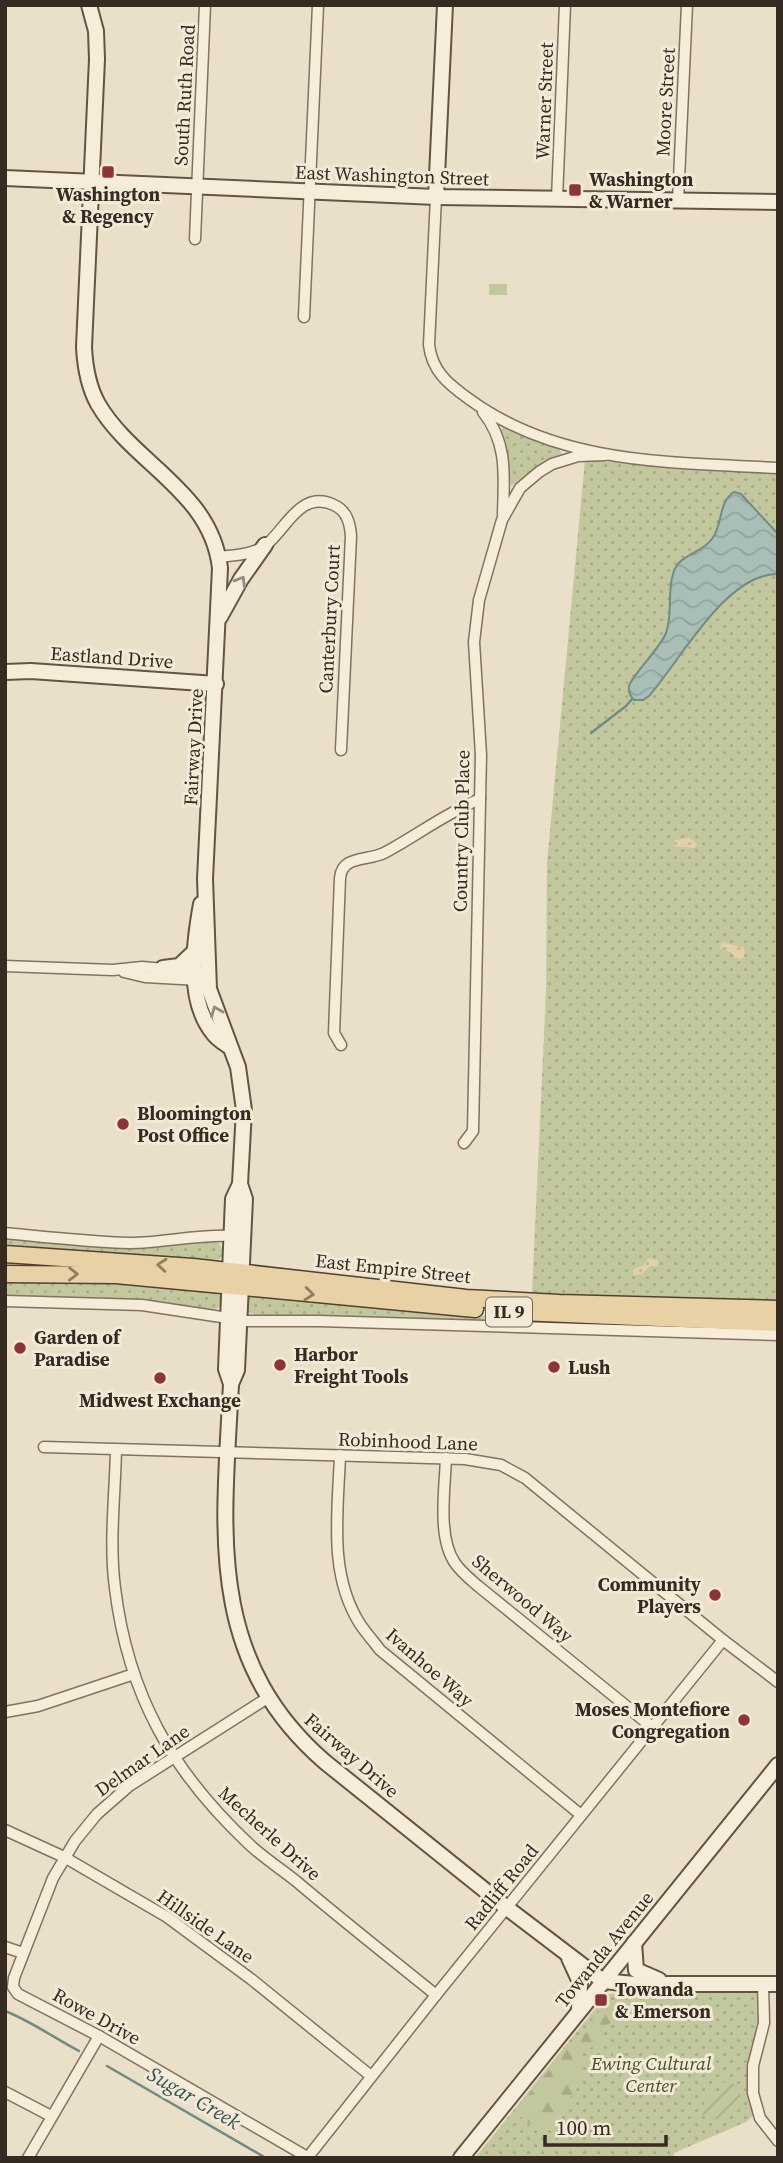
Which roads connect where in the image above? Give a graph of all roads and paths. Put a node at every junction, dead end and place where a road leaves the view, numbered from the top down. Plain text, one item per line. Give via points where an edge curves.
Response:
1 (89, 5) edge
2 (205, 5) edge
3 (318, 5) edge
4 (445, 5) edge
5 (565, 5) edge
6 (687, 5) edge
7 (5, 177) edge
8 (92, 181) junction
9 (197, 186) junction
10 (310, 191) junction
11 (436, 197) junction
12 (558, 199) junction
13 (678, 201) junction
14 (778, 202) edge
15 (195, 239) dead end
16 (304, 317) dead end
17 (478, 406) junction
18 (604, 456) junction
19 (778, 468) edge
20 (502, 520) junction
21 (265, 545) junction
22 (219, 557) junction
23 (219, 618) junction
24 (5, 672) edge
25 (216, 684) junction
26 (341, 750) dead end
27 (480, 799) junction
28 (205, 879) junction
29 (195, 951) junction
30 (5, 966) edge
31 (163, 968) junction
32 (113, 970) junction
33 (201, 976) junction
34 (341, 1045) dead end
35 (464, 1143) dead end
36 (240, 1184) junction
37 (5, 1233) edge
38 (232, 1236) junction
39 (5, 1254) edge
40 (5, 1274) edge
41 (236, 1279) junction
42 (5, 1301) edge
43 (778, 1309) edge
44 (233, 1320) junction
45 (778, 1323) edge
46 (778, 1335) edge
47 (44, 1447) dead end
48 (116, 1450) junction
49 (227, 1453) junction
50 (340, 1455) junction
51 (446, 1458) junction
52 (723, 1640) junction
53 (134, 1674) junction
54 (778, 1682) edge
55 (269, 1697) junction
56 (5, 1712) edge
57 (652, 1727) junction
58 (173, 1757) junction
59 (778, 1765) edge
60 (581, 1815) junction
61 (5, 1830) edge
62 (64, 1857) junction
63 (507, 1908) junction
64 (634, 1943) junction
65 (5, 1947) edge
66 (23, 1953) junction
67 (567, 1953) junction
68 (603, 1981) junction
69 (670, 1984) junction
70 (770, 1984) edge
71 (14, 1990) joint
72 (436, 1994) junction
73 (579, 2010) junction
74 (99, 2036) junction
75 (371, 2076) junction
76 (5, 2092) edge
77 (51, 2116) junction
78 (778, 2141) edge
79 (309, 2157) edge
80 (28, 2158) edge
81 (461, 2158) edge

1 - 8 main road via 97,39
2 - 9 street, South Ruth Road
3 - 10 street
4 - 11 main road
5 - 12 street, Warner Street
6 - 13 street, Moore Street
7 - 8 main road, East Washington Street
8 - 9 main road, East Washington Street
8 - 22 main road via 84,347 90,385 115,426 199,512
9 - 10 main road, East Washington Street
9 - 15 street, South Ruth Road
10 - 11 main road, East Washington Street
10 - 16 street
11 - 12 main road, East Washington Street
11 - 17 street, Country Club Place via 429,335 433,363 446,382
12 - 13 main road, East Washington Street
13 - 14 main road, East Washington Street
17 - 18 street, Country Club Place via 540,437
17 - 20 street, Country Club Place via 503,450
18 - 19 street, Country Club Place
18 - 20 street, Country Club Place via 566,459 539,472 520,488
20 - 27 street, Country Club Place via 475,624
21 - 22 street, Canterbury Court via 254,552
23 -> 21 main road
21 - 26 street, Canterbury Court via 308,503 334,505 349,522
22 - 23 main road, Fairway Drive
23 - 25 main road, Fairway Drive
24 - 25 main road, Eastland Drive
25 - 28 main road, Fairway Drive
27 - 34 street via 382,854 351,861 343,868 334,1033
27 - 35 street, Country Club Place via 473,1131
28 - 29 main road, Fairway Drive
28 - 33 main road, Fairway Drive
29 - 31 main road via 179,966
29 - 33 main road, Fairway Drive
30 - 32 street
31 - 32 street
31 - 33 street
32 - 33 street via 145,977
33 - 36 main road, Fairway Drive via 199,1000 208,1026 230,1048 241,1080
36 - 38 main road, Fairway Drive via 233,1199
36 - 41 main road, Fairway Drive via 245,1199
37 - 38 street via 128,1243 206,1234
38 - 41 main road, Fairway Drive
41 -> 39 main road, East Empire Street / IL 9
40 -> 41 main road, East Empire Street / IL 9
41 - 43 main road, East Empire Street / IL 9 via 506,1301
41 - 44 main road, Fairway Drive
41 -> 45 main road, East Empire Street / IL 9 via 494,1311
42 - 44 street via 142,1305
44 - 46 street
44 - 49 main road, Fairway Drive via 237,1370 231,1384
47 - 48 street, Robinhood Lane
48 - 49 street, Robinhood Lane
48 - 53 street, Mecherle Drive via 115,1587
49 - 50 street, Robinhood Lane
49 - 55 main road, Fairway Drive via 229,1589 243,1647
50 - 51 street, Robinhood Lane
50 - 60 street, Ivanhoe Way via 338,1559 343,1587 360,1624 380,1650
51 - 52 street, Robinhood Lane via 491,1462 518,1472
51 - 57 street, Sherwood Way via 445,1529 455,1563
52 - 54 street, Robinhood Lane
52 - 57 street, Radliff Road
53 - 56 street via 38,1706
53 - 58 street, Mecherle Drive
55 - 58 street, Delmar Lane
55 - 63 main road, Fairway Drive via 308,1747
57 - 60 street, Radliff Road
58 - 62 street, Delmar Lane via 115,1797
58 - 72 street, Mecherle Drive via 204,1798 252,1847
59 - 64 main road, Towanda Avenue
60 - 63 street, Radliff Road
61 - 62 street, Hillside Lane
62 - 66 street, Delmar Lane
62 - 75 street, Hillside Lane via 215,1951
63 - 67 main road, Fairway Drive
63 - 72 street, Radliff Road
64 - 68 main road, Towanda Avenue
64 - 69 main road via 636,1970
65 - 66 street
66 - 71 street, Delmar Lane
67 - 68 main road, Fairway Drive
67 - 73 main road via 580,1982
68 - 69 main road
68 - 73 main road, Towanda Avenue
69 - 70 main road
70 - 78 street via 753,2066 753,2093 760,2118
71 - 74 street, Rowe Drive
72 - 75 street, Radliff Road
73 - 81 main road, Towanda Avenue
74 - 77 street
74 - 79 street, Rowe Drive
75 - 79 street, Radliff Road
76 - 77 street
77 - 80 street

